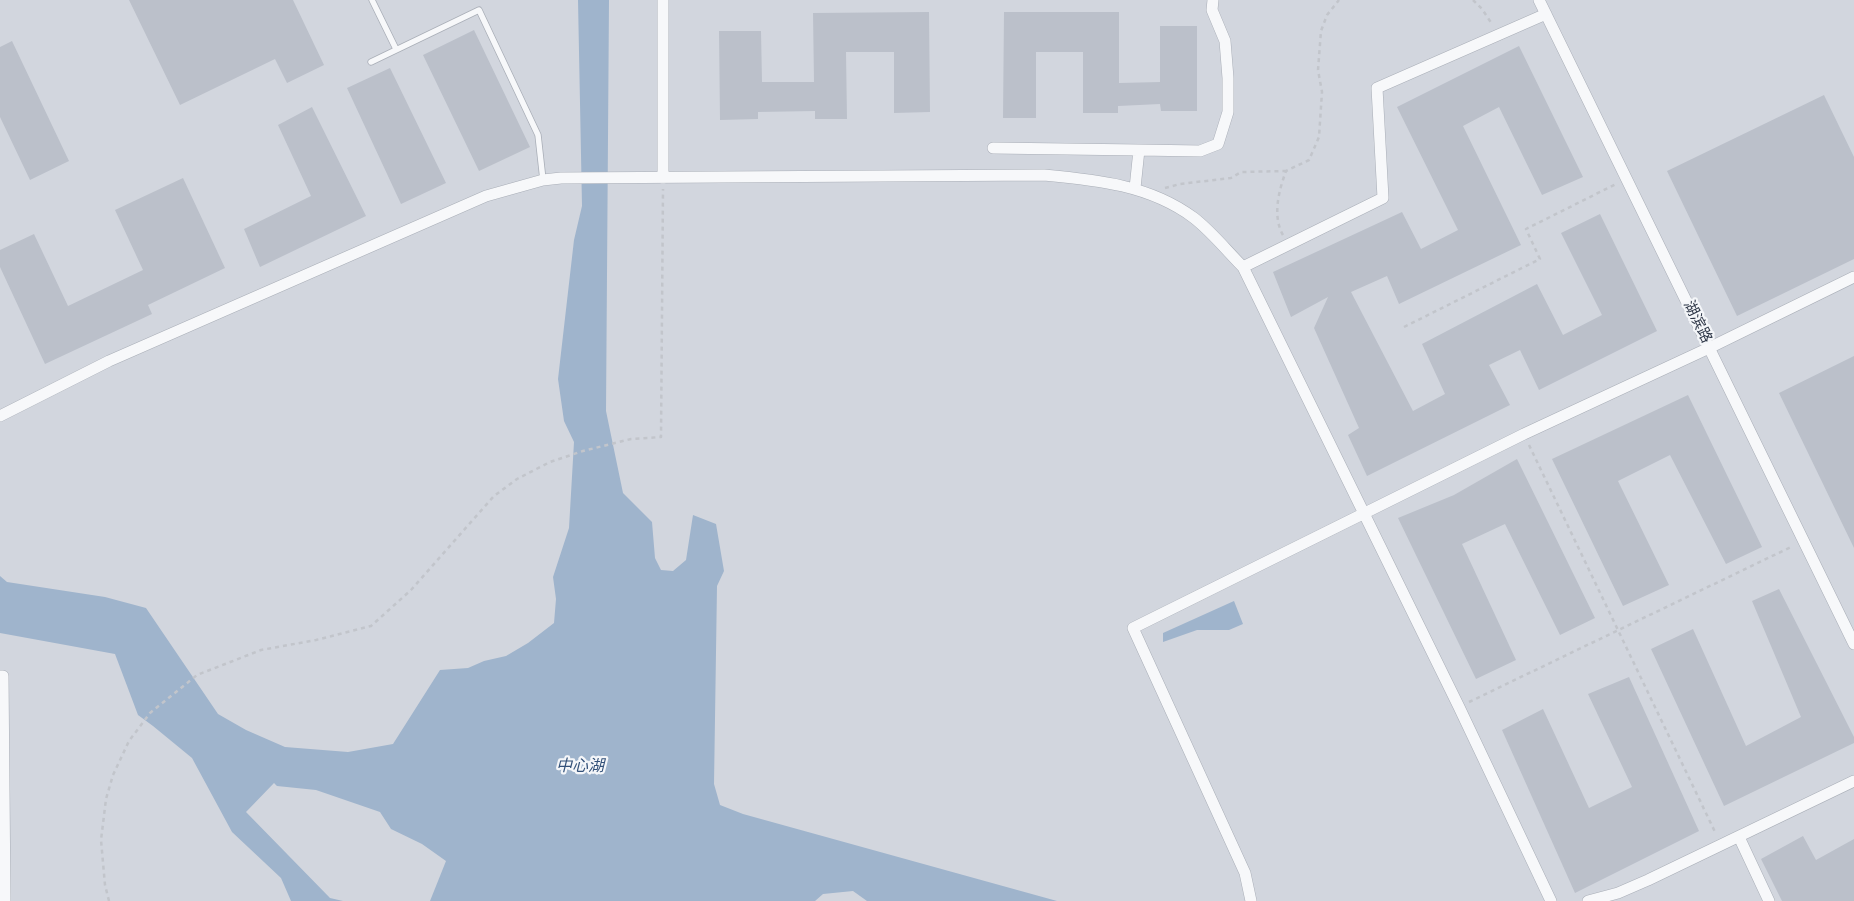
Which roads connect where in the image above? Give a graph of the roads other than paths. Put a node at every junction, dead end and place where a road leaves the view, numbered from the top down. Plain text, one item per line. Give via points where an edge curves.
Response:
1 (372, 0) edge
2 (663, 0) edge
3 (1213, 0) edge
4 (1539, 0) edge
5 (1546, 14) junction
6 (396, 49) junction
7 (371, 62) dead end
8 (993, 148) dead end
9 (1139, 150) junction
10 (663, 178) junction
11 (543, 180) junction
12 (1135, 188) junction
13 (1243, 267) junction
14 (1854, 277) edge
15 (1709, 348) junction
16 (0, 416) edge
17 (1363, 513) junction
18 (1854, 644) edge
19 (0, 676) edge
20 (1854, 781) edge
21 (1739, 836) junction
22 (5, 901) edge
23 (1251, 901) edge
24 (1551, 901) edge
25 (1588, 901) edge
26 (1769, 901) edge

1 - 6 lane
2 - 10 street
3 - 9 street via 1212,10 1225,40 1228,78 1228,112 1218,144 1200,151
4 - 5 street, 湖滨路
5 - 13 street via 1377,88 1383,198
5 - 15 street, 湖滨路
6 - 7 lane
6 - 11 lane via 479,10 538,136
8 - 9 street
9 - 12 street
10 - 11 street
10 - 12 street via 1044,175
11 - 16 street via 477,200 109,361
12 - 13 street via 1194,218
13 - 17 street
14 - 15 street
15 - 17 street
15 - 18 street, 湖滨路
17 - 23 street via 1133,628 1245,873
17 - 24 street
19 - 22 street via 3,676
20 - 21 street
21 - 25 street via 1625,889
21 - 26 street

